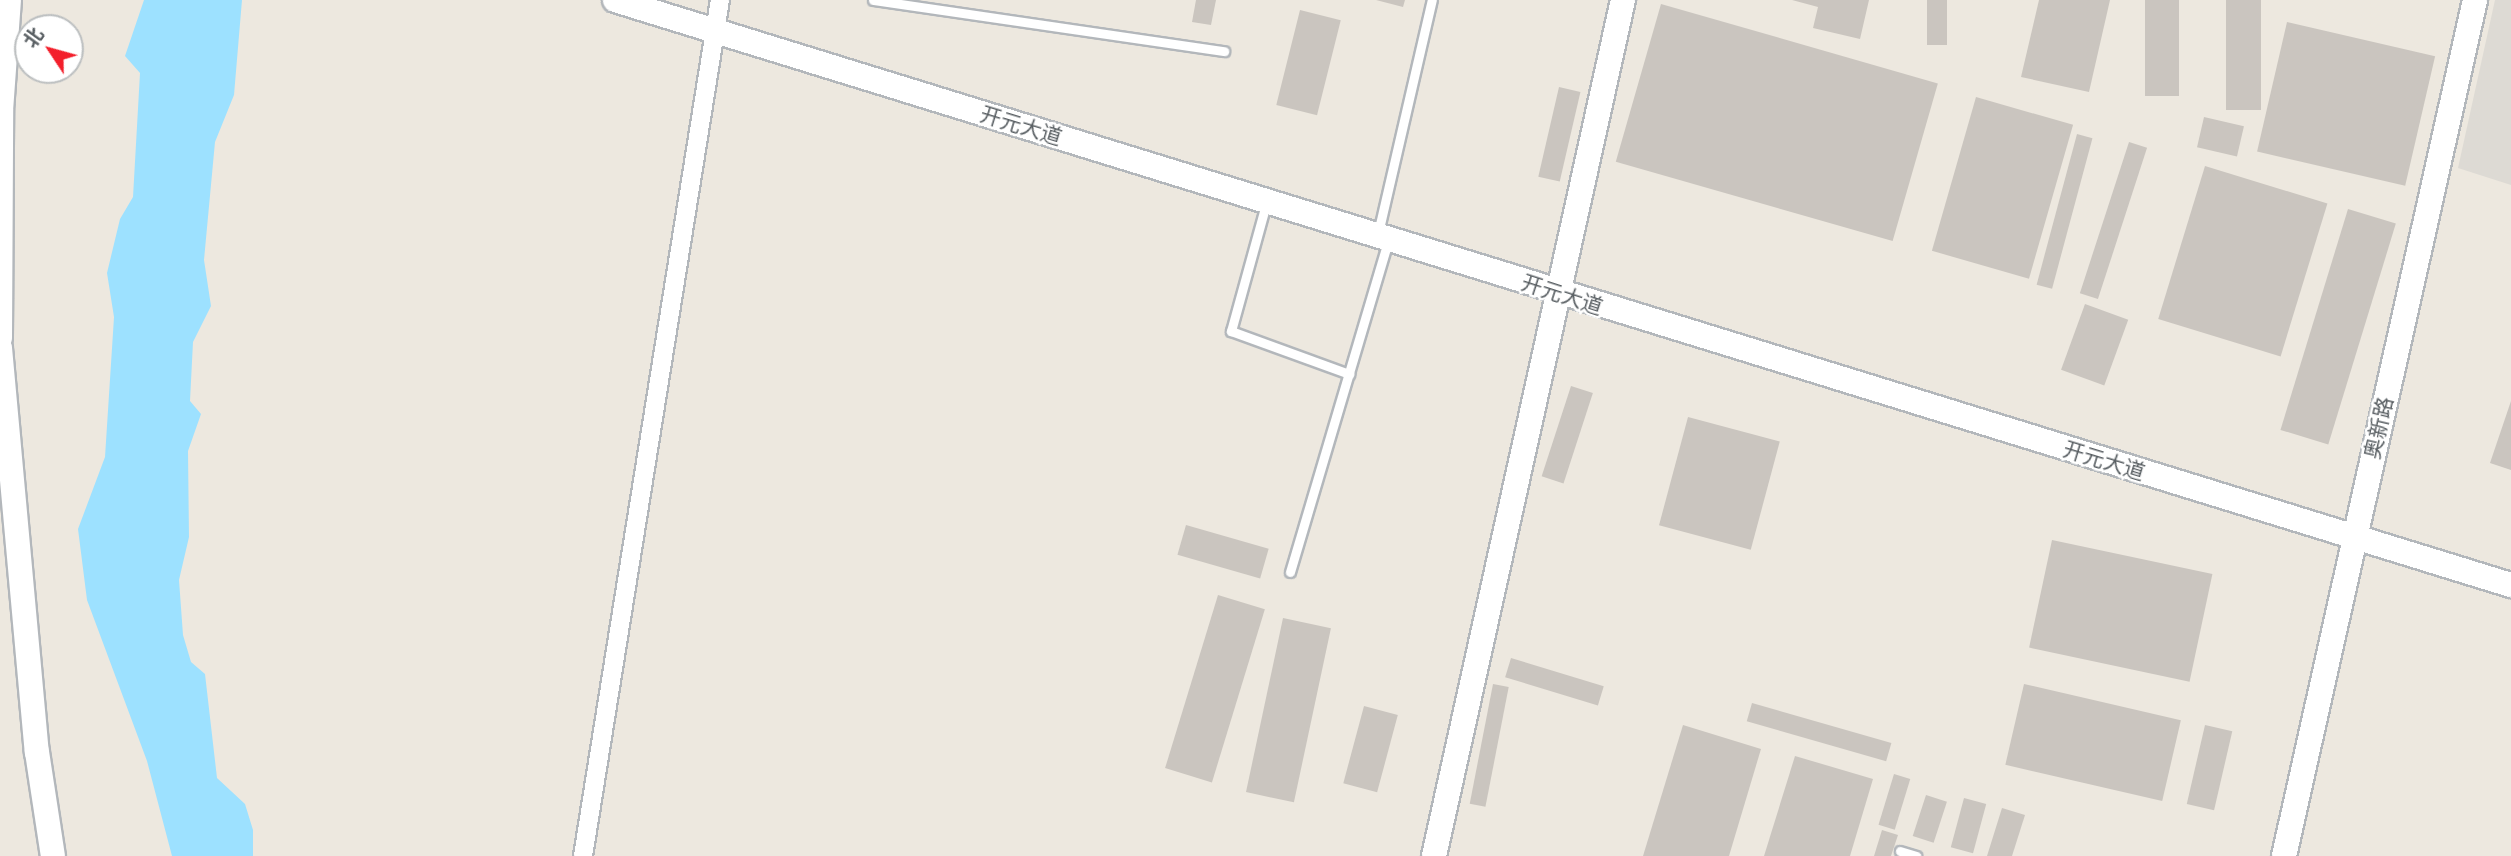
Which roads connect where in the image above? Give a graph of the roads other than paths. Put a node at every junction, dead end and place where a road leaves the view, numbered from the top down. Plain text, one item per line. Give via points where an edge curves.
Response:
1 (9, 0) edge
2 (615, 0) edge
3 (720, 0) edge
4 (873, 0) edge
5 (1432, 0) edge
6 (1623, 0) edge
7 (2475, 0) edge
8 (713, 33) junction
9 (1224, 51) dead end
10 (1267, 201) junction
11 (1383, 236) junction
12 (1558, 295) junction
13 (0, 338) edge
14 (0, 348) edge
15 (1349, 374) junction
16 (1290, 572) dead end
17 (2511, 585) edge
18 (1900, 851) dead end
19 (53, 856) edge
20 (583, 856) edge
21 (1434, 856) edge
22 (1916, 856) edge
23 (2284, 856) edge

1 - 13 street via 1,110
2 - 8 street, 开元大道
3 - 8 street
4 - 9 lane
5 - 11 lane
6 - 12 street
7 - 23 street, 奥新路
8 - 10 street, 开元大道
8 - 20 street
10 - 11 street, 开元大道
10 - 15 lane via 1231,331
11 - 12 street, 开元大道
11 - 15 lane
12 - 17 street, 开元大道
12 - 21 street
14 - 19 street via 37,752
15 - 16 lane
18 - 22 lane

